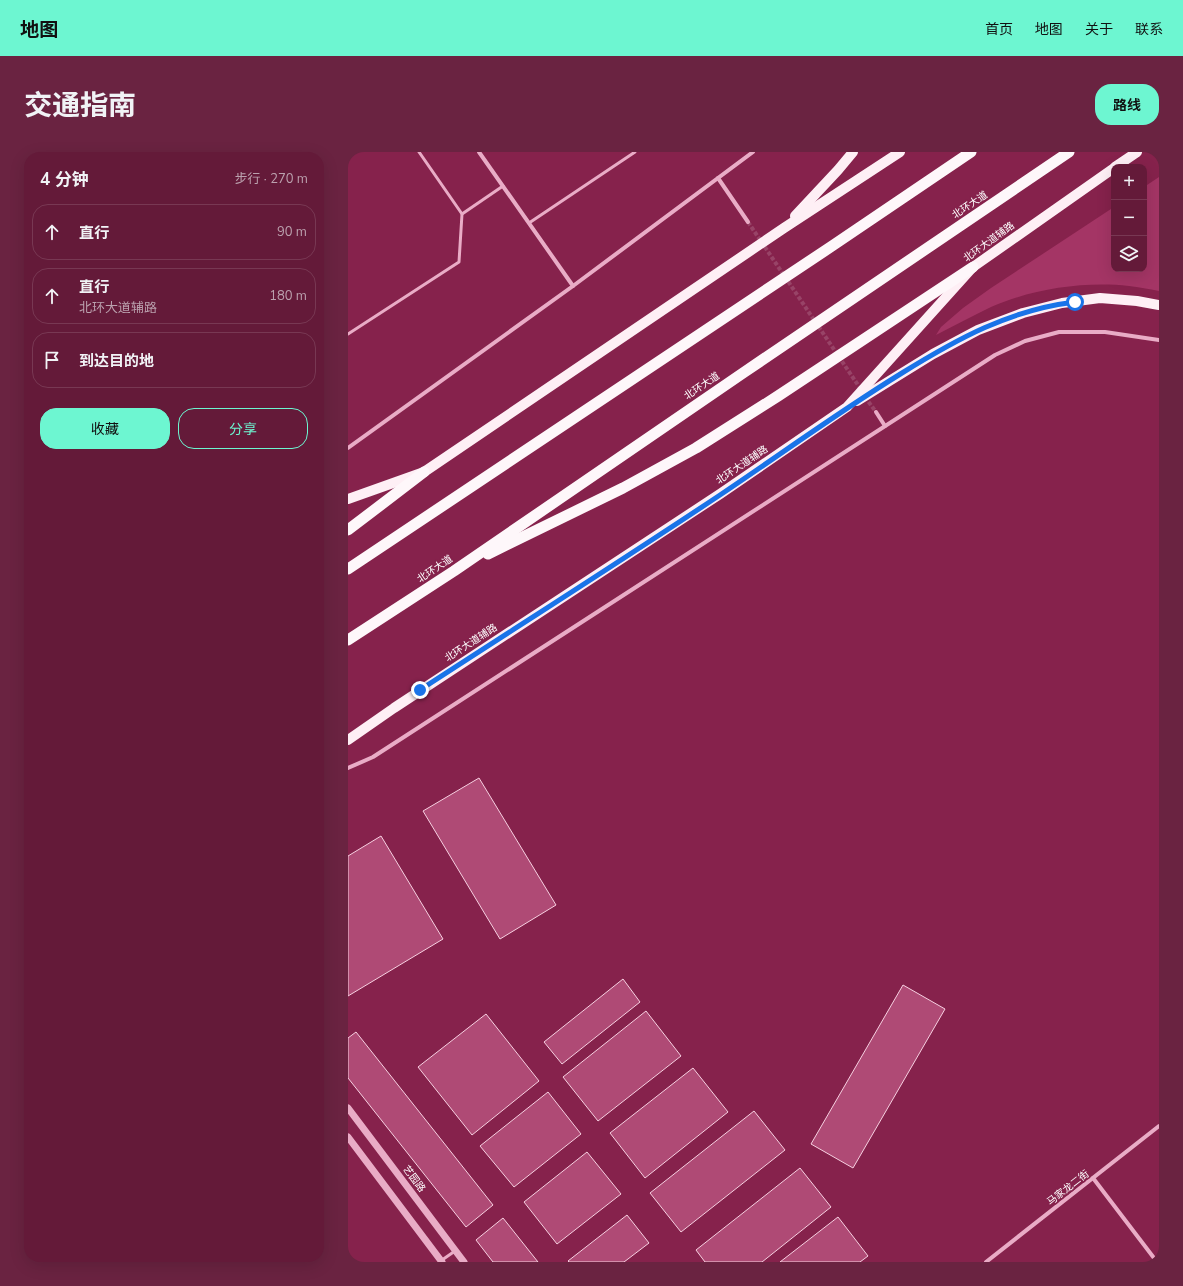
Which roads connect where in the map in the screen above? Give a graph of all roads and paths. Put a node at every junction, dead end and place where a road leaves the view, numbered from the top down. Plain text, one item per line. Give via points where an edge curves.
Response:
1 (419, 152) edge
2 (480, 152) edge
3 (635, 152) edge
4 (753, 152) edge
5 (853, 152) edge
6 (900, 152) edge
7 (971, 152) edge
8 (1069, 152) edge
9 (1137, 152) edge
10 (1119, 164) edge
11 (1111, 169) edge
12 (718, 178) junction
13 (503, 186) junction
14 (462, 214) junction
15 (748, 222) tunnel mouth
16 (529, 223) junction
17 (784, 228) junction
18 (973, 267) junction
19 (573, 286) junction
20 (1159, 305) edge
21 (348, 334) edge
22 (1159, 340) edge
23 (847, 407) junction
24 (876, 412) tunnel mouth
25 (885, 426) junction
26 (348, 448) edge
27 (424, 472) junction
28 (348, 499) edge
29 (348, 530) edge
30 (348, 569) edge
31 (454, 571) junction
32 (348, 640) edge
33 (348, 740) edge
34 (348, 768) edge
35 (348, 1108) edge
36 (1159, 1126) edge
37 (348, 1137) edge
38 (1093, 1178) junction
39 (455, 1251) junction
40 (441, 1262) edge
41 (464, 1262) edge
42 (986, 1262) edge
43 (1157, 1262) edge

1 - 14 lane
2 - 13 street
3 - 16 lane
4 - 12 street
5 - 17 main road
6 - 17 main road
7 - 30 highway
8 - 31 highway, 北环大道
9 - 10 main road, 北环大道辅路
11 - 18 main road, 北环大道辅路
12 - 15 street
12 - 19 street
13 - 14 lane
13 - 16 street
14 - 21 lane via 459,262
16 - 19 street
17 - 27 main road
18 - 23 main road, 北环大道辅路
18 - 31 highway via 696,448 623,488
19 - 26 street
20 - 23 main road via 1100,298 1062,303 1023,313 978,330
22 - 25 street via 1105,332 1059,332 1025,342 995,355
23 - 33 main road, 北环大道辅路
24 - 25 street
25 - 34 street via 373,757
27 - 28 main road
27 - 29 highway
31 - 32 highway, 北环大道
35 - 39 street, 艺园路
36 - 38 street, 马家龙二街
37 - 40 street
38 - 42 street, 马家龙二街
38 - 43 street
39 - 40 lane
39 - 41 street, 艺园路

